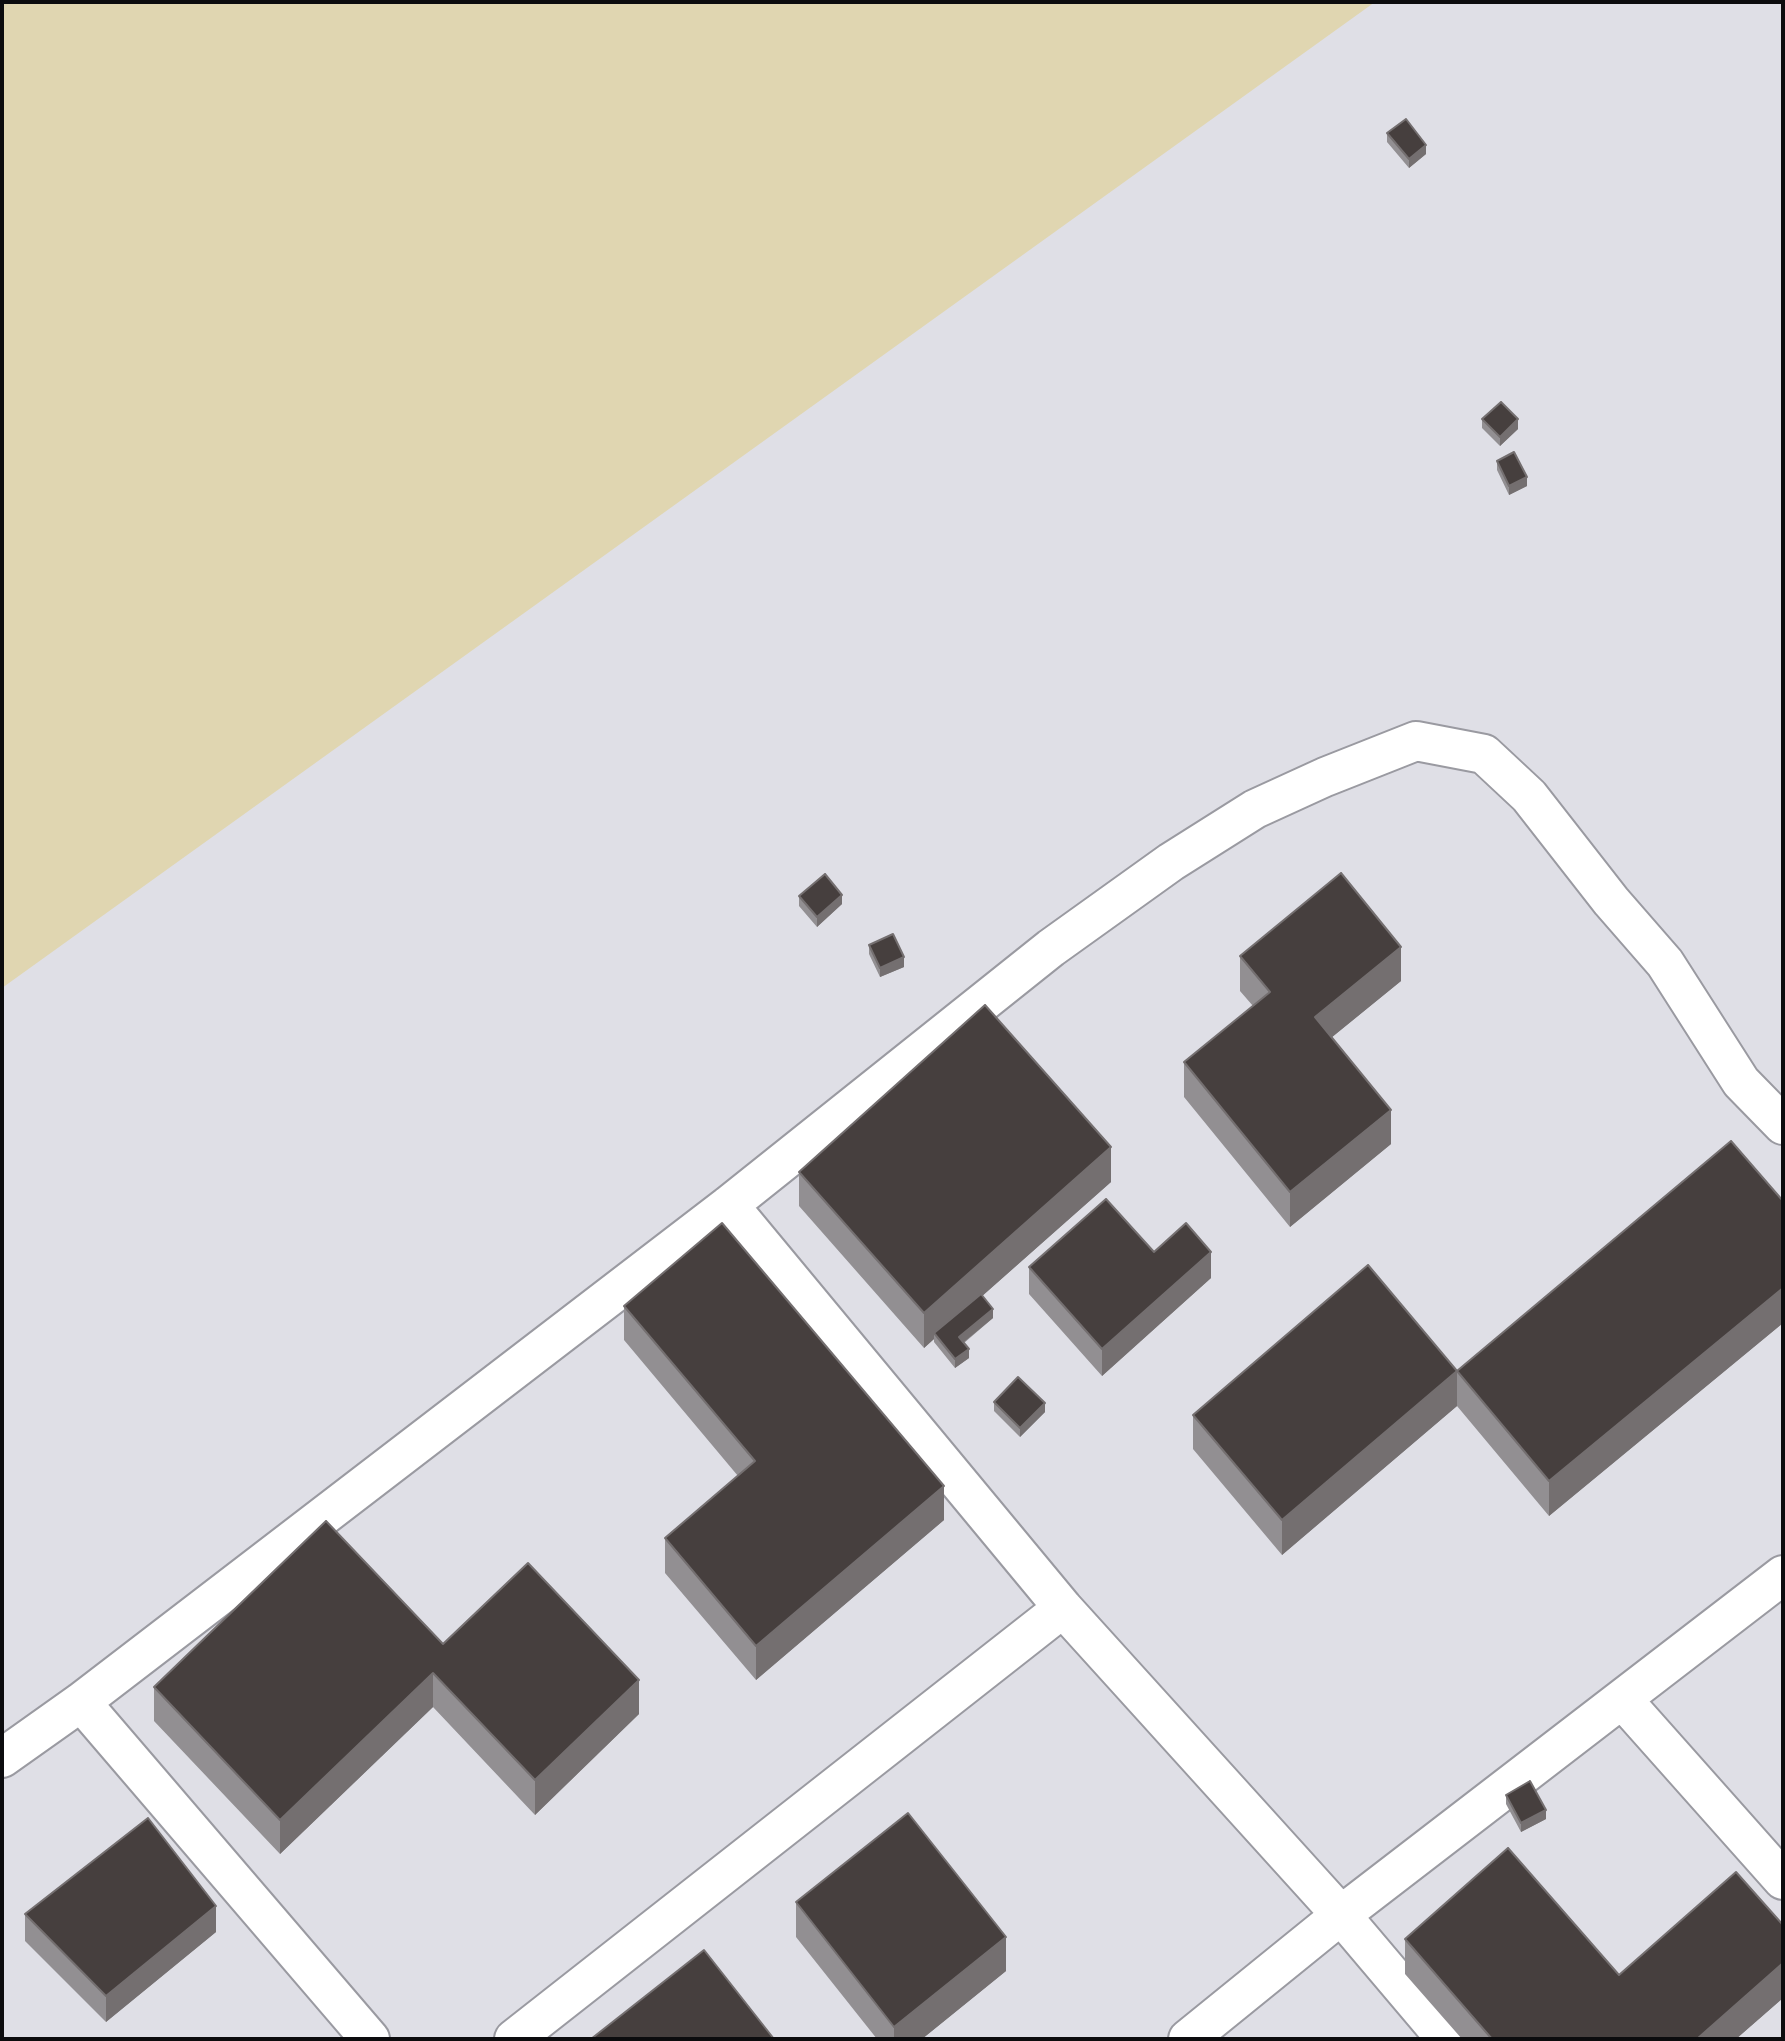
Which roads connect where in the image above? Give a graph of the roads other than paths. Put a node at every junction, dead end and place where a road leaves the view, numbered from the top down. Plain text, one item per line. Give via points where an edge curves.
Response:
1 (1783, 1125) edge
2 (729, 1205) junction
3 (1783, 1575) edge
4 (1063, 1608) junction
5 (1622, 1699) junction
6 (82, 1702) junction
7 (2, 1758) edge
8 (1783, 1880) edge
9 (1340, 1915) junction
10 (370, 2039) edge
11 (514, 2039) edge
12 (1188, 2039) edge
13 (1446, 2039) edge

1 - 2 street via 1741,1082 1665,963 1528,796 1484,754 1416,741 1255,809 1171,862 1042,955
2 - 4 street
2 - 6 street
3 - 5 street
4 - 9 street
4 - 11 street
5 - 8 street
5 - 9 street
6 - 7 street
6 - 10 street
9 - 12 street
9 - 13 street

